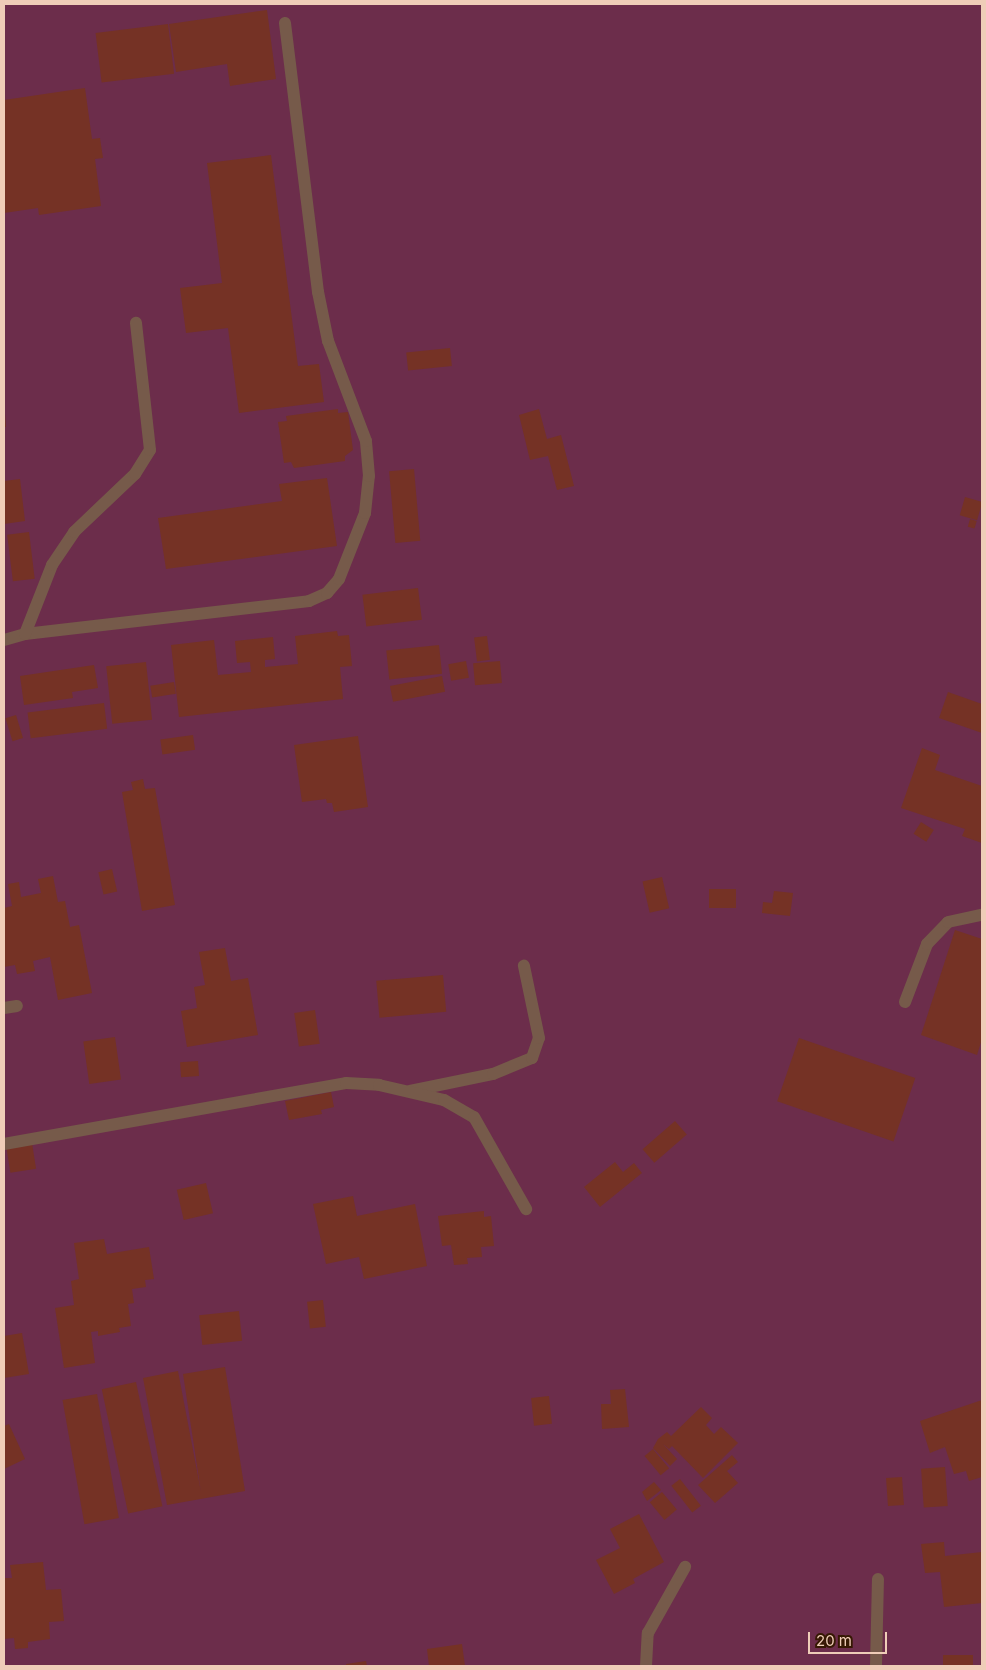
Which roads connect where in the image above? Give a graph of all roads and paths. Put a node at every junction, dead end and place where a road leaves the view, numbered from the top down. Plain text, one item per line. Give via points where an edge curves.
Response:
1 (285, 23) dead end
2 (136, 323) dead end
3 (25, 634) junction
4 (4, 640) edge
5 (982, 915) edge
6 (524, 966) dead end
7 (905, 1002) dead end
8 (18, 1006) dead end
9 (4, 1008) edge
10 (406, 1092) junction
11 (4, 1142) edge
12 (526, 1209) dead end
13 (685, 1566) dead end
14 (878, 1579) dead end
15 (646, 1666) edge
16 (876, 1666) edge

1 - 3 street via 318,292 328,340 366,450 369,476 365,513 339,579 327,593 309,601
2 - 3 street via 150,450 135,474 74,532 57,557
3 - 4 street
5 - 7 street via 948,922 927,944
6 - 10 street via 539,1038 532,1058 493,1074
8 - 9 street
10 - 11 street via 379,1085 346,1083
10 - 12 street via 444,1100 474,1117
13 - 15 street via 648,1633
14 - 16 street

